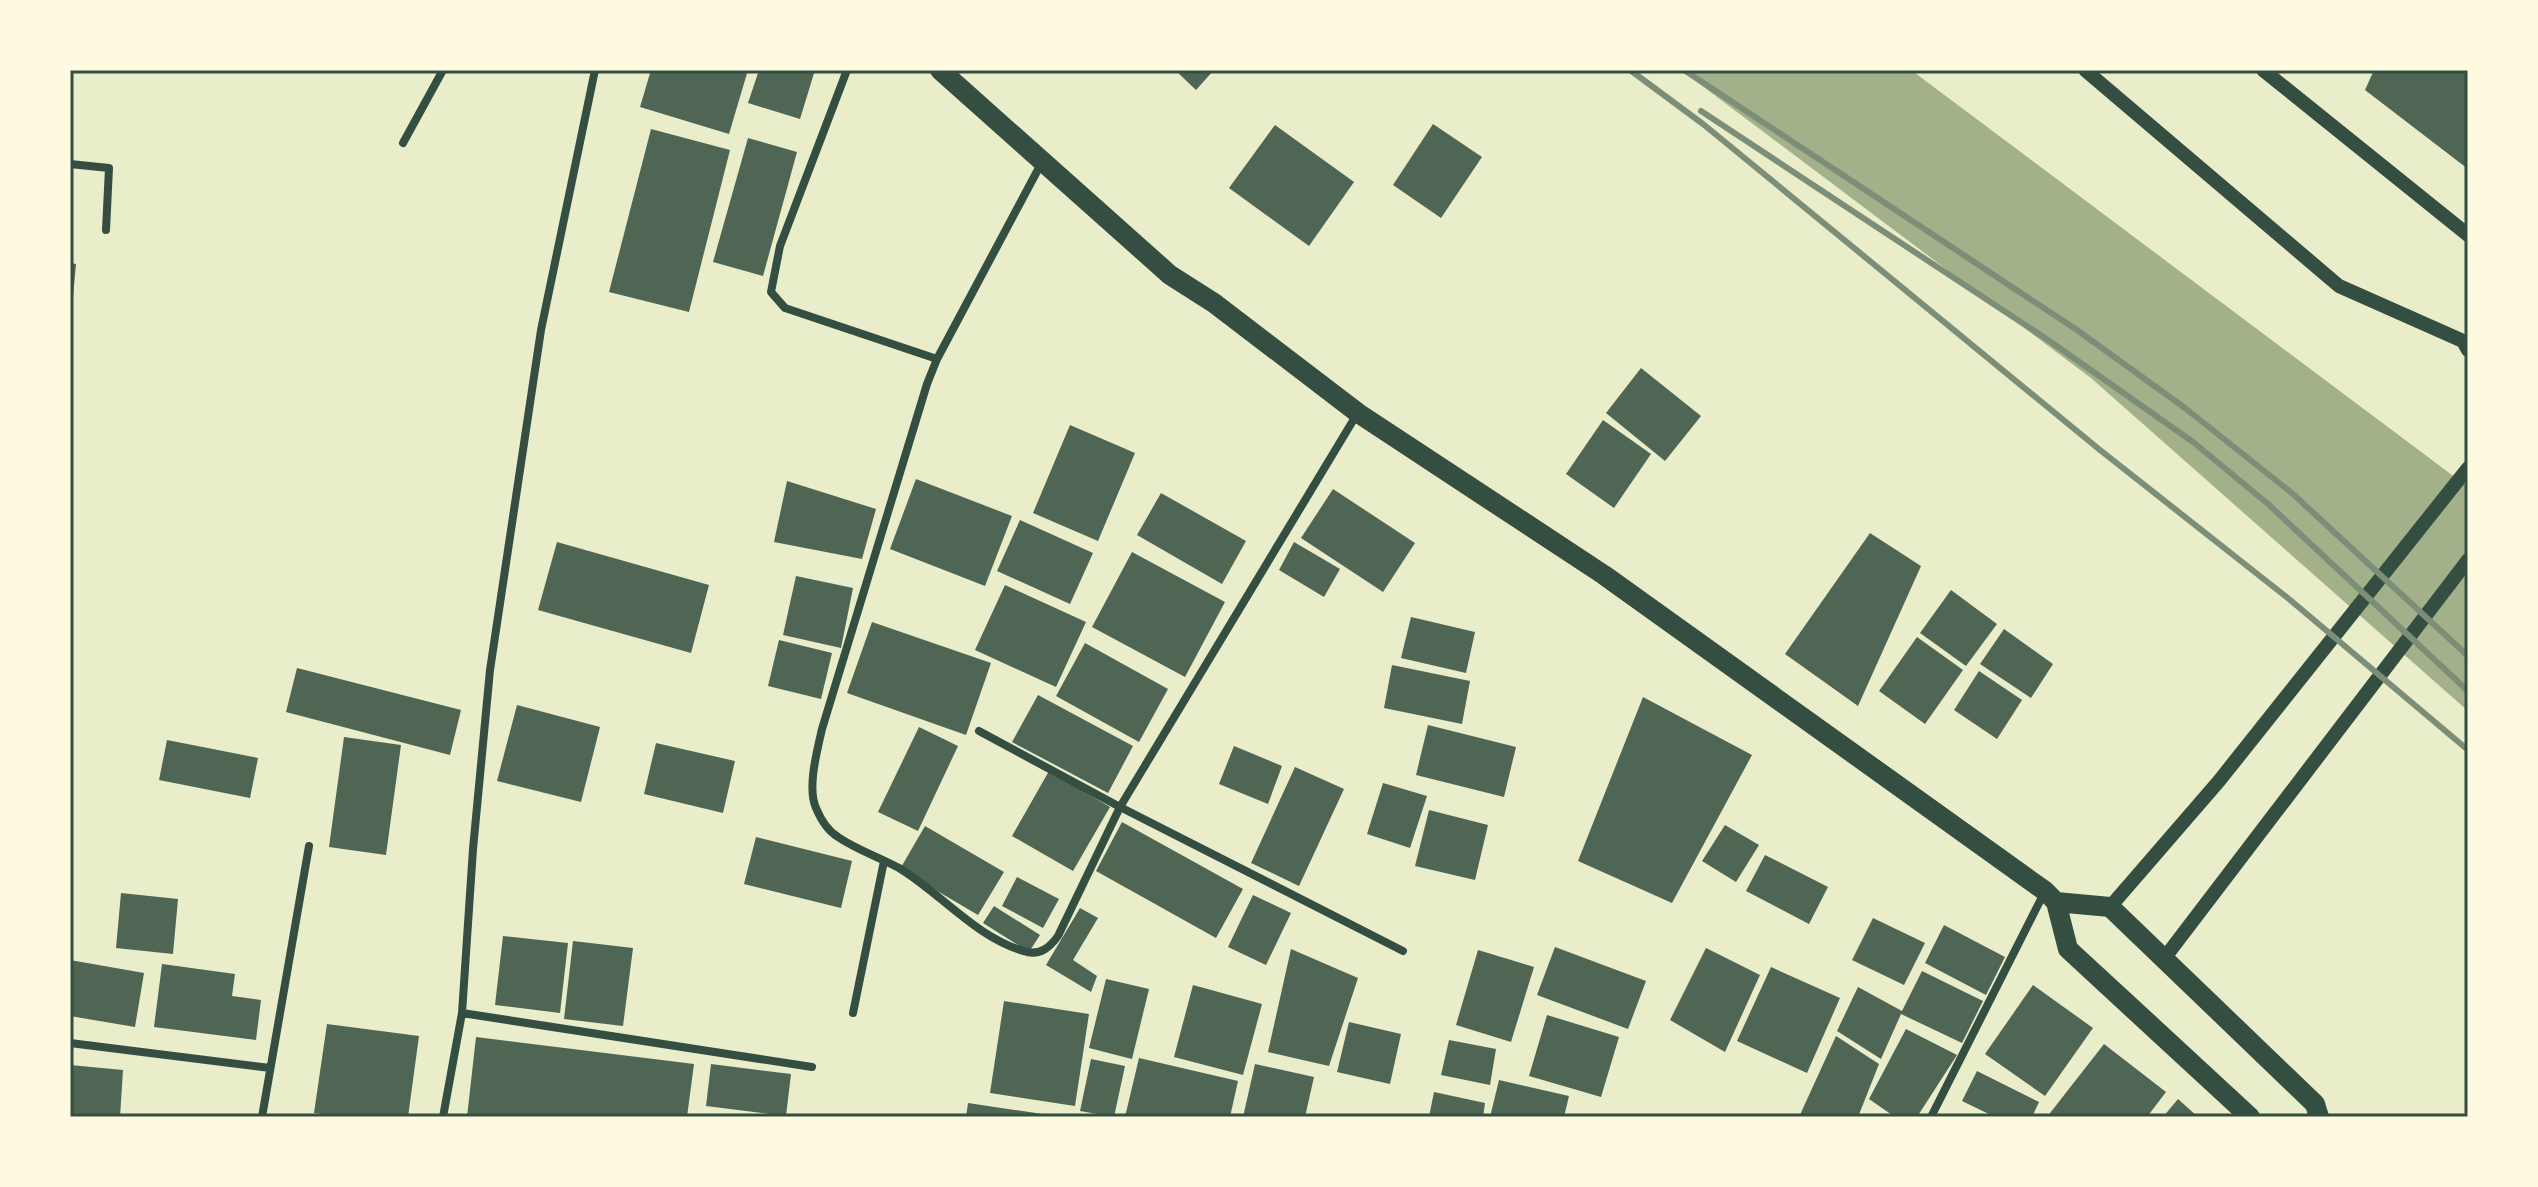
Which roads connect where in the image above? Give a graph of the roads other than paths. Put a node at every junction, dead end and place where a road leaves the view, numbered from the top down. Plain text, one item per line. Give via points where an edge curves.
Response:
1 (443, 70) edge
2 (595, 70) edge
3 (847, 70) edge
4 (940, 70) edge
5 (2085, 70) edge
6 (2263, 70) edge
7 (403, 143) dead end
8 (1043, 161) junction
9 (70, 164) edge
10 (106, 230) dead end
11 (2468, 235) edge
12 (2468, 350) edge
13 (937, 359) junction
14 (1358, 413) junction
15 (2468, 468) edge
16 (2468, 560) edge
17 (979, 731) dead end
18 (1120, 807) junction
19 (309, 846) dead end
20 (884, 861) junction
21 (2050, 896) junction
22 (2110, 907) junction
23 (1403, 951) dead end
24 (2163, 960) junction
25 (462, 1013) junction
26 (853, 1013) dead end
27 (70, 1043) edge
28 (812, 1067) dead end
29 (270, 1068) junction
30 (262, 1117) edge
31 (443, 1117) edge
32 (1931, 1117) edge
33 (2250, 1117) edge
34 (2319, 1117) edge

1 - 7 street
2 - 25 street via 541,330 490,670
3 - 13 street via 780,246 771,292 785,308
4 - 8 main road
5 - 12 street via 2339,286 2463,341
6 - 11 street
8 - 13 street
8 - 14 main road via 1170,275
9 - 10 street via 109,168
13 - 20 street via 814,769 814,805 826,826
14 - 18 street
14 - 21 main road via 1604,575
15 - 22 street via 2219,781
16 - 24 street
17 - 18 street
18 - 20 street via 1058,936 1041,952 995,939
18 - 23 street
19 - 29 street
20 - 26 street
21 - 22 main road
21 - 32 street
21 - 33 main road via 2068,949
22 - 24 main road
24 - 34 main road via 2315,1104
25 - 28 street
25 - 31 street
27 - 29 street
29 - 30 street

